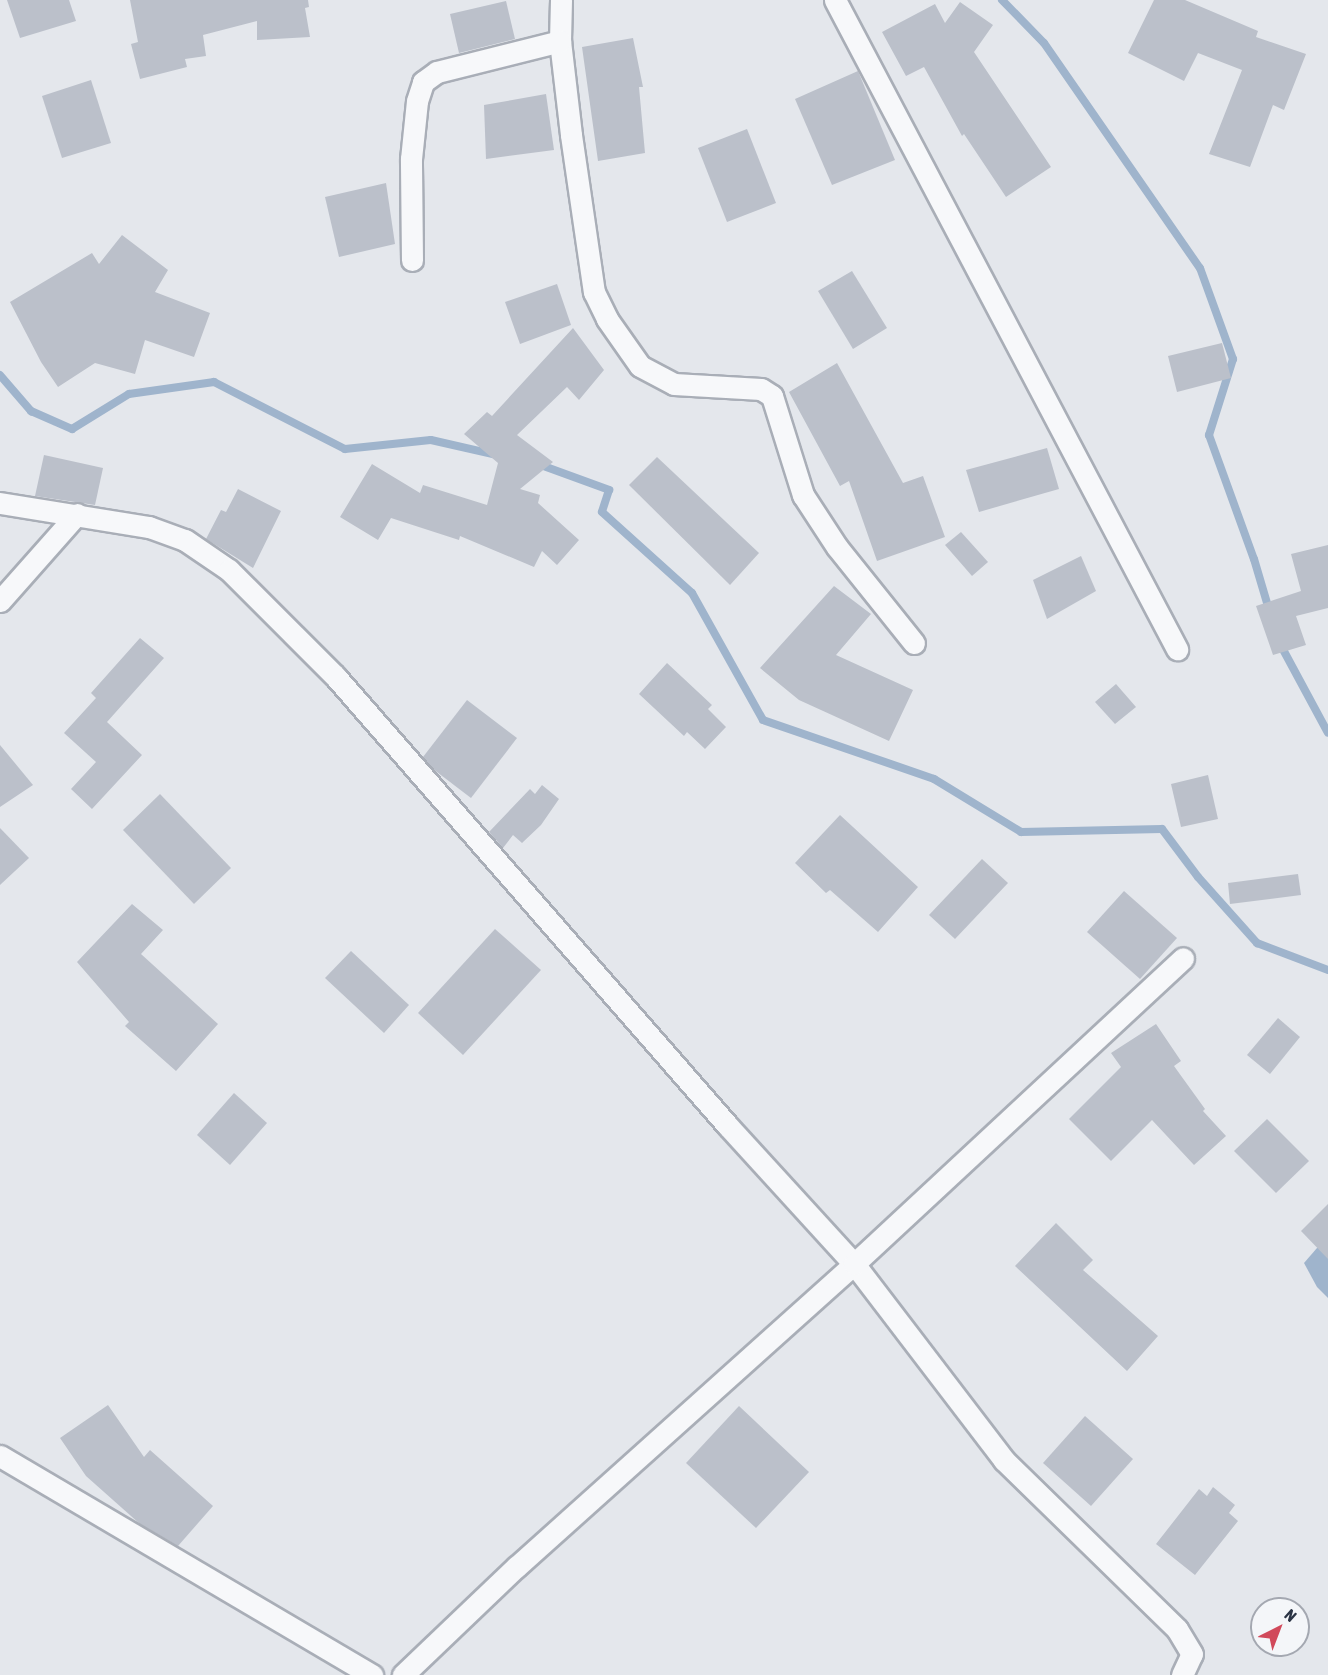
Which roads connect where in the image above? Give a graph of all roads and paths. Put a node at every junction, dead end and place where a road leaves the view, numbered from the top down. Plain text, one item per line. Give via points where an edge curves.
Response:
1 (561, 0) edge
2 (835, 0) edge
3 (560, 41) junction
4 (412, 260) dead end
5 (0, 503) edge
6 (77, 514) junction
7 (0, 602) edge
8 (914, 643) dead end
9 (1178, 649) dead end
10 (1183, 958) dead end
11 (854, 1264) junction
12 (0, 1456) edge
13 (372, 1675) edge
14 (403, 1675) edge
15 (1182, 1675) edge

1 - 3 street
2 - 9 street
3 - 4 street via 437,72 423,82 417,101 411,159
3 - 8 street via 594,292 607,319 640,366 674,384 760,389 772,396 803,495 837,546
5 - 6 street
6 - 7 street
6 - 11 street via 148,527 185,540 230,570 334,676
10 - 11 street
11 - 14 street via 517,1566
11 - 15 street via 1004,1460 1177,1629 1192,1654
12 - 13 street

